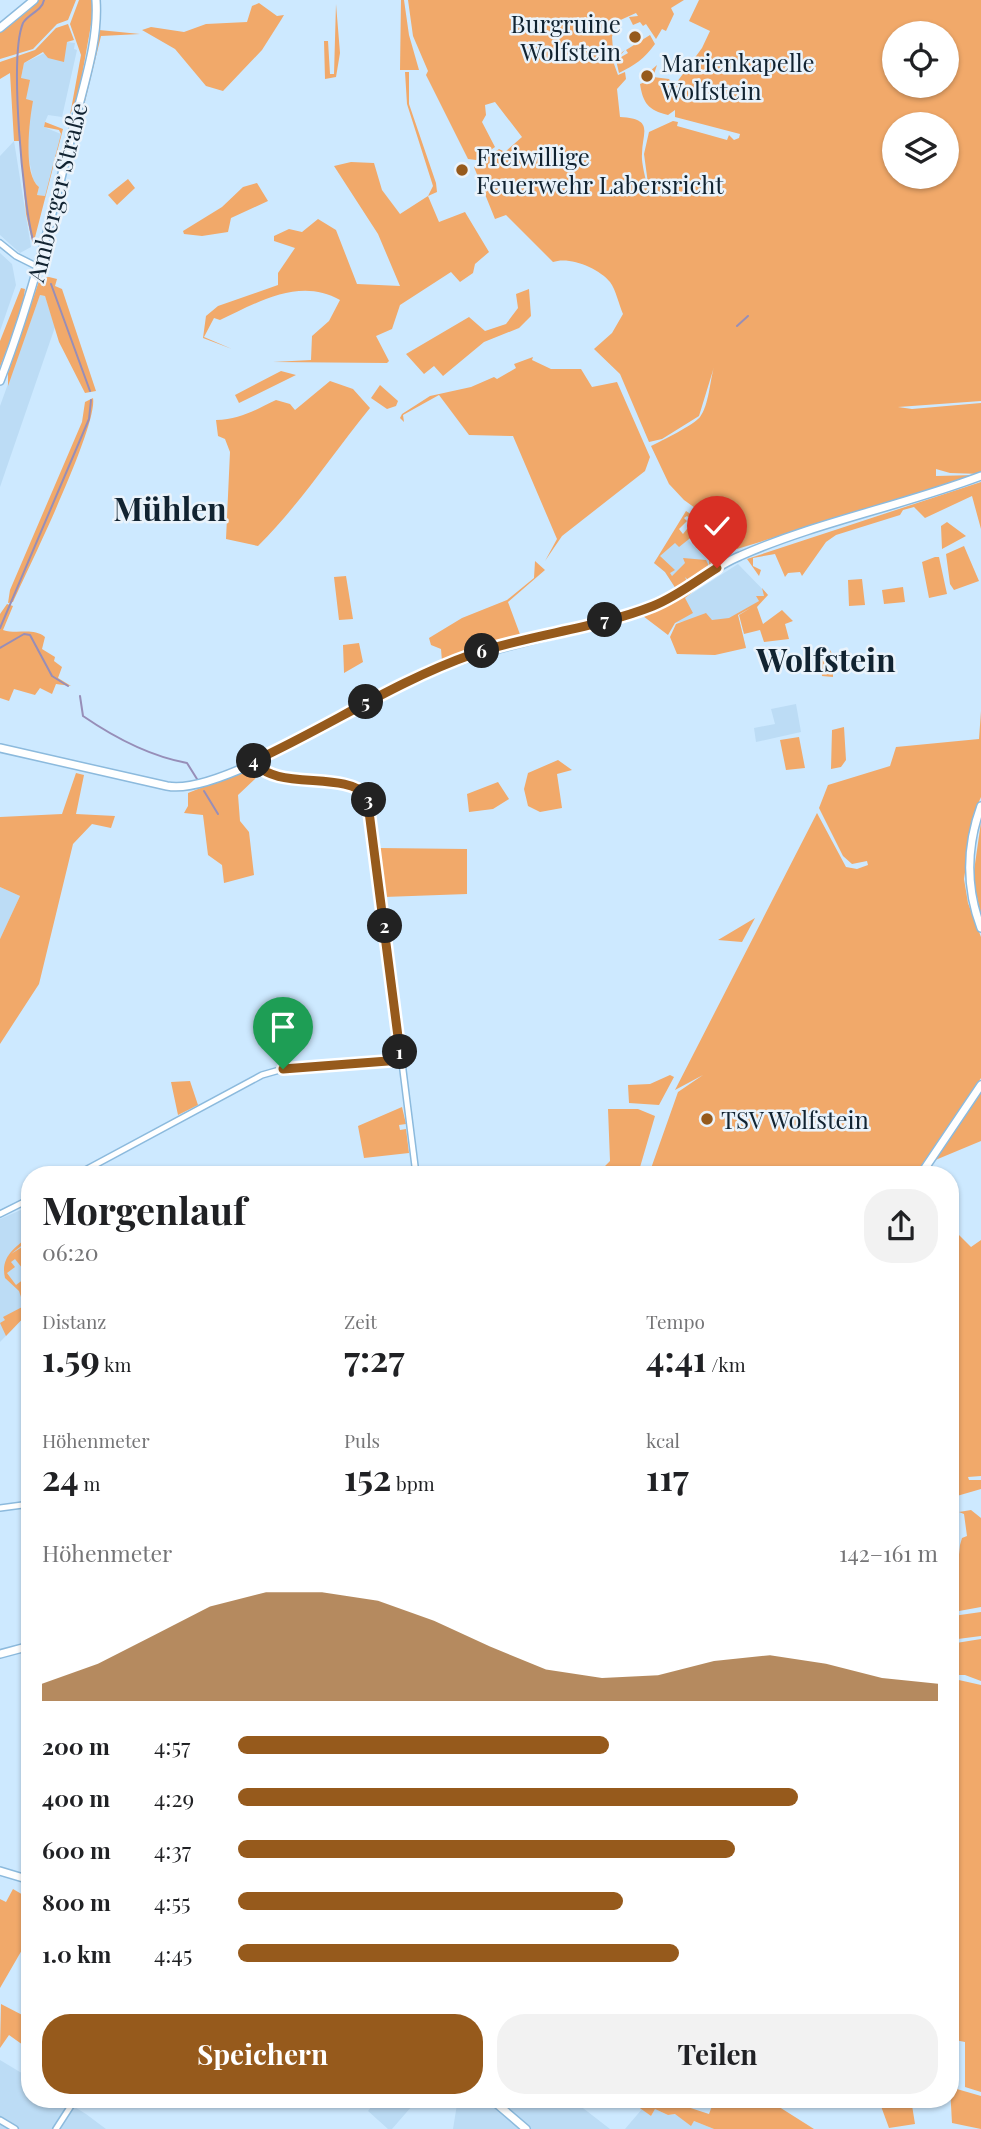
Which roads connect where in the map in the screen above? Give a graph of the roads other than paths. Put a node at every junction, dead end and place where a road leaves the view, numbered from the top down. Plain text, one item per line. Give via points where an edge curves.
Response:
1 (29, 0) edge
2 (34, 0) edge
3 (96, 0) edge
4 (0, 28) edge
5 (0, 243) edge
6 (38, 267) junction
7 (0, 381) edge
8 (981, 476) edge
9 (0, 748) edge
10 (254, 761) junction
11 (981, 806) edge
12 (981, 928) edge
13 (401, 1060) junction
14 (981, 1085) edge
15 (93, 1166) edge
16 (415, 1166) edge
17 (926, 1166) edge
18 (21, 1204) edge
19 (2, 1213) edge
20 (21, 1505) edge
21 (0, 1508) edge
22 (21, 1648) edge
23 (0, 1654) edge
24 (0, 1871) edge
25 (21, 1877) edge
26 (70, 2108) edge
27 (502, 2108) edge
28 (0, 2120) edge
29 (15, 2129) edge
30 (56, 2129) edge
31 (526, 2129) edge

1 - 4 main road
2 - 4 main road
3 - 6 main road, Amberger Straße via 82,92
5 - 6 street
6 - 7 main road, Amberger Straße
8 - 10 main road via 741,555 648,608 446,664
9 - 10 main road via 183,788
10 - 13 street via 262,769 294,778 356,786 367,796
11 - 12 main road via 969,871 970,895
13 - 15 street via 262,1074
13 - 16 street
14 - 17 main road
18 - 19 street
20 - 21 street
22 - 23 main road
24 - 25 main road
26 - 30 street
27 - 31 main road
28 - 29 street

